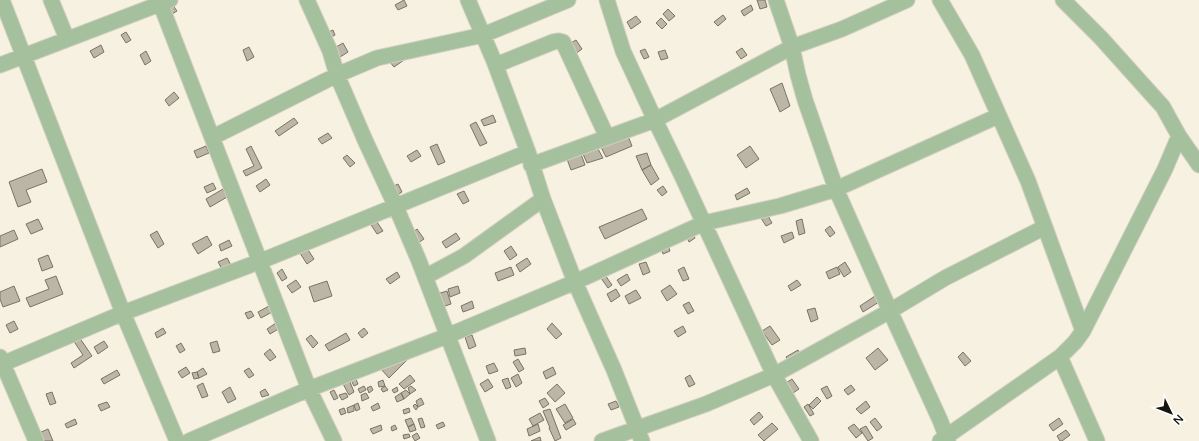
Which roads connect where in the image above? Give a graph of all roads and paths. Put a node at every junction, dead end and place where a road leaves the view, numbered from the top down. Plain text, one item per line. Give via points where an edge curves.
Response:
1 (2, 0) edge
2 (51, 0) edge
3 (306, 0) edge
4 (468, 0) edge
5 (568, 0) edge
6 (607, 0) edge
7 (776, 0) edge
8 (907, 0) edge
9 (940, 0) edge
10 (1063, 0) edge
11 (164, 1) edge
12 (483, 35) junction
13 (67, 39) junction
14 (792, 46) junction
15 (24, 56) junction
16 (496, 65) junction
17 (0, 66) edge
18 (337, 75) junction
19 (998, 116) junction
20 (655, 120) junction
21 (1179, 136) junction
22 (213, 137) junction
23 (607, 137) junction
24 (529, 158) junction
25 (1199, 165) edge
26 (836, 189) junction
27 (543, 199) junction
28 (396, 207) junction
29 (704, 224) junction
30 (1045, 227) junction
31 (261, 262) junction
32 (425, 277) junction
33 (575, 282) junction
34 (890, 311) junction
35 (124, 313) junction
36 (1083, 331) junction
37 (448, 336) junction
38 (1060, 357) junction
39 (1, 362) edge
40 (774, 375) junction
41 (309, 389) junction
42 (640, 435) edge
43 (945, 440) edge
44 (36, 441) edge
45 (177, 441) edge
46 (189, 441) edge
47 (334, 441) edge
48 (488, 441) edge
49 (602, 441) edge
50 (811, 441) edge
51 (1097, 441) edge

1 - 15 street
2 - 13 street
3 - 18 street via 330,51
4 - 12 street
5 - 12 street
6 - 20 street via 624,51
7 - 14 street
8 - 14 street via 842,29
9 - 19 street via 972,55
10 - 21 street via 1163,107
11 - 13 street
11 - 22 street
12 - 16 street
12 - 18 street via 385,56
13 - 15 street
14 - 20 street
14 - 26 street via 805,100
15 - 17 street
15 - 35 street
16 - 23 street via 553,42 563,42
16 - 24 street
18 - 22 street
18 - 28 street
19 - 26 street
19 - 30 street via 1028,181
20 - 23 street
20 - 29 street
21 - 25 street
21 - 36 street via 1165,169
22 - 31 street
23 - 24 street
24 - 27 street
24 - 28 street
26 - 29 street via 780,206
26 - 34 street
27 - 32 street via 464,256
27 - 33 street
28 - 31 street
28 - 32 street
29 - 33 street
29 - 40 street
30 - 34 street via 945,278
30 - 36 street
31 - 35 street
31 - 41 street
32 - 37 street
33 - 37 street
33 - 42 street
34 - 40 street
34 - 43 street via 940,420
35 - 39 street
35 - 45 street
36 - 38 street
37 - 41 street
37 - 48 street
38 - 43 street
38 - 51 street
39 - 44 street
40 - 42 street
40 - 50 street
41 - 46 street
41 - 47 street
42 - 49 street

